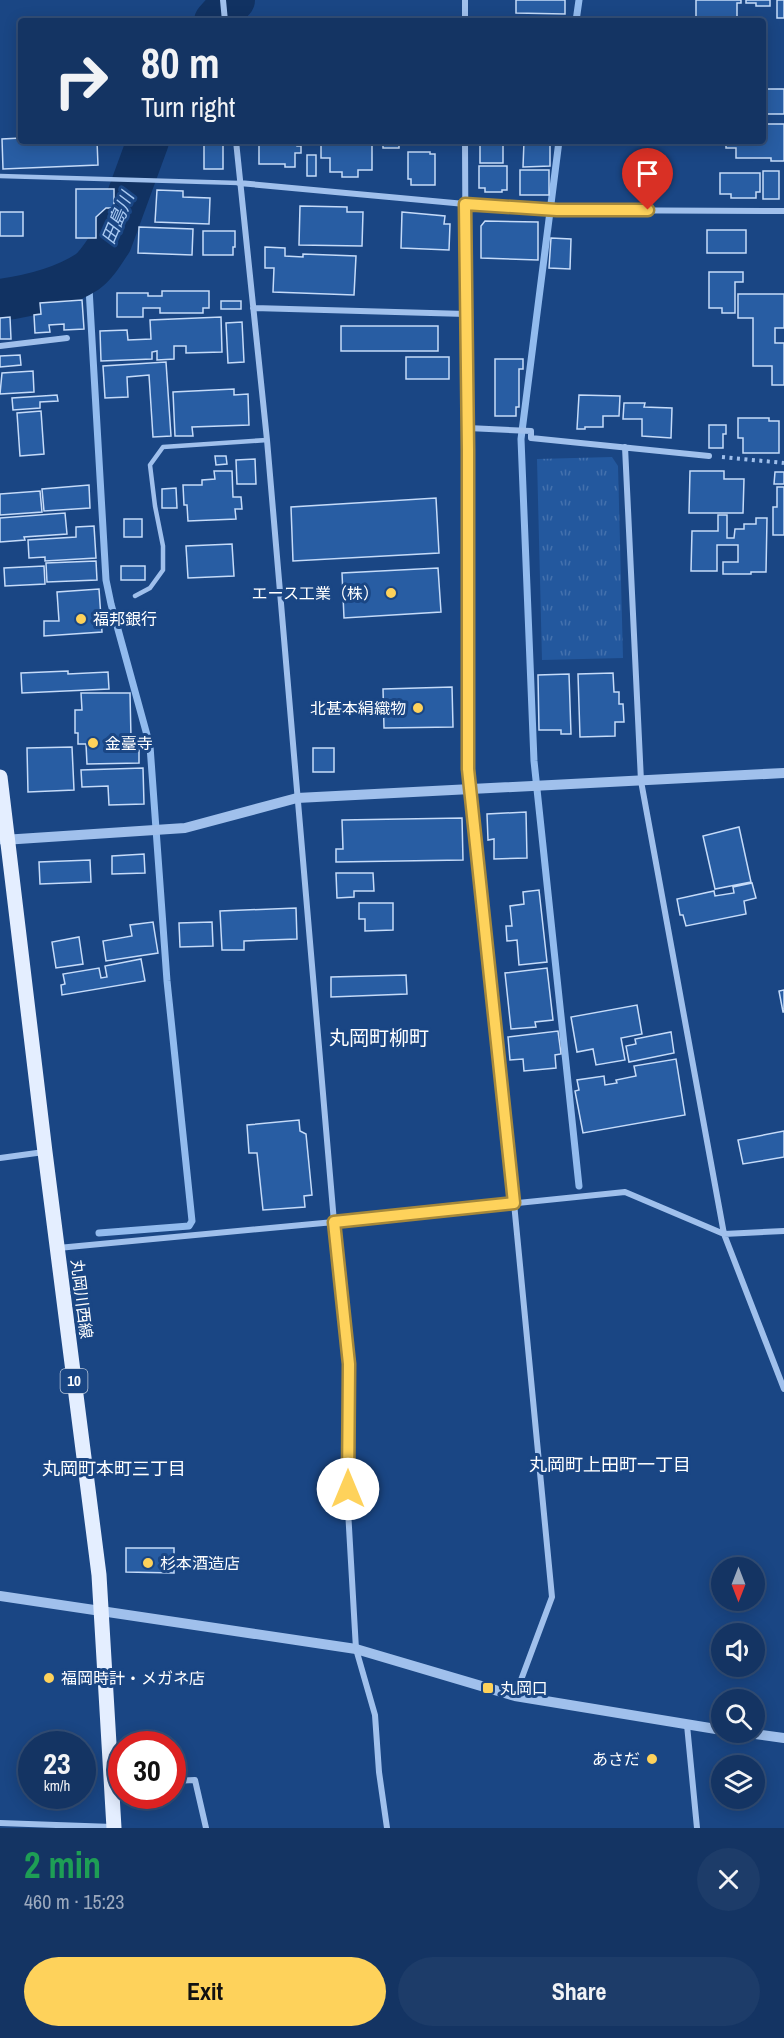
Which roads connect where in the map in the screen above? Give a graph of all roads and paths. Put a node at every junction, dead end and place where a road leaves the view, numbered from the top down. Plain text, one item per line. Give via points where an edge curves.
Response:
1 (223, 0) edge
2 (465, 0) edge
3 (225, 18) edge
4 (465, 18) edge
5 (236, 144) edge
6 (465, 144) edge
7 (0, 176) edge
8 (239, 183) junction
9 (465, 204) junction
10 (784, 211) edge
11 (253, 308) junction
12 (466, 314) junction
13 (67, 338) dead end
14 (0, 346) edge
15 (468, 428) junction
16 (267, 440) junction
17 (625, 447) junction
18 (709, 456) joint
19 (784, 463) edge
20 (135, 596) dead end
21 (784, 773) edge
22 (0, 777) edge
23 (641, 781) junction
24 (471, 788) junction
25 (297, 798) junction
26 (4, 840) edge
27 (45, 1152) junction
28 (0, 1158) edge
29 (514, 1203) junction
30 (334, 1222) junction
31 (784, 1231) edge
32 (724, 1234) junction
33 (57, 1248) junction
34 (784, 1389) edge
35 (0, 1596) edge
36 (102, 1610) junction
37 (356, 1649) junction
38 (515, 1696) junction
39 (687, 1725) junction
40 (711, 1728) edge
41 (112, 1731) edge
42 (765, 1735) edge
43 (784, 1738) edge
44 (186, 1780) edge
45 (115, 1809) edge
46 (0, 1823) edge
47 (114, 1828) edge
48 (206, 1828) edge
49 (387, 1828) edge
50 (697, 1828) edge

1 - 3 street
2 - 4 street
5 - 8 street
6 - 9 street
7 - 8 lane
8 - 9 street
8 - 11 street
9 - 10 street via 557,210
9 - 12 street
11 - 12 street
11 - 16 street
12 - 15 street
13 - 14 street
15 - 17 street via 531,431 531,438
15 - 24 street
16 - 20 lane via 163,447 150,465 163,570 150,588
16 - 25 street
17 - 18 street
17 - 23 street
18 - 19 path
21 - 23 street
22 - 26 main road, 丸岡川西線 / 10
23 - 24 street
23 - 32 street
24 - 25 street
24 - 29 street
25 - 26 street via 185,828
25 - 30 street
26 - 27 main road, 丸岡川西線 / 10
27 - 28 street
27 - 33 main road, 丸岡川西線 / 10
29 - 30 street
29 - 32 street via 625,1192
29 - 38 street via 552,1598
30 - 33 street
30 - 37 street via 349,1364 348,1510
31 - 32 street
32 - 34 street
33 - 36 main road, 丸岡川西線 / 10
35 - 36 street
36 - 37 street
36 - 41 main road, 丸岡川西線 / 10
37 - 38 street
37 - 49 street via 375,1714
38 - 39 street
39 - 40 street
39 - 50 street
42 - 43 street
44 - 48 street via 195,1780
45 - 47 main road, 丸岡川西線 / 10
46 - 47 street

